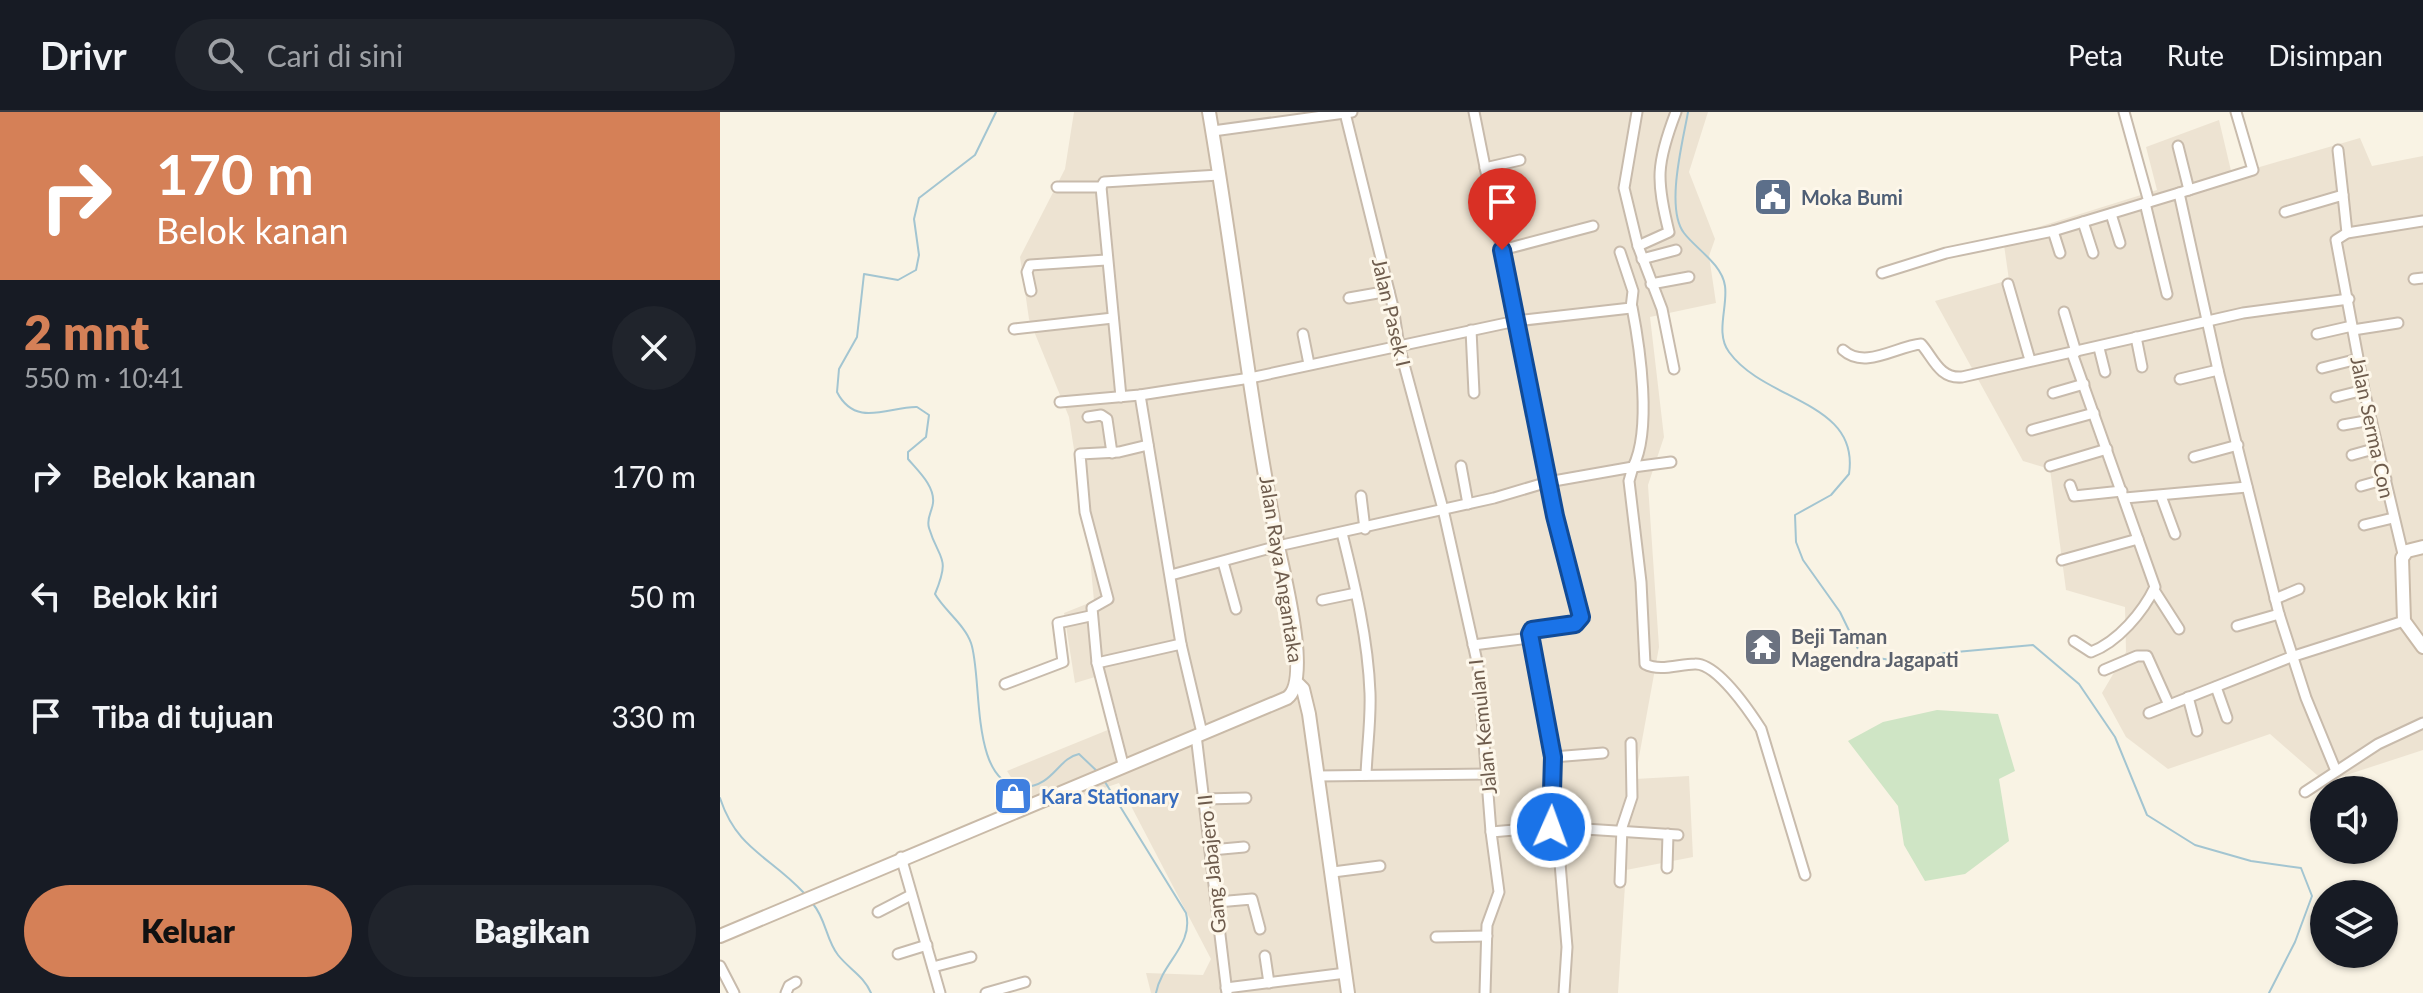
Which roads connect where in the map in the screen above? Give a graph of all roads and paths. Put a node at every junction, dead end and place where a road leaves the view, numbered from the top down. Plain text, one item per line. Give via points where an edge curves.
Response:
1 (1209, 112) edge
2 (1352, 112) edge
3 (1474, 112) edge
4 (1637, 112) edge
5 (1676, 112) edge
6 (2124, 112) edge
7 (2236, 112) edge
8 (1345, 113) edge
9 (1213, 131) junction
10 (2178, 146) dead end
11 (2338, 150) dead end
12 (1520, 160) dead end
13 (1485, 168) junction
14 (1219, 175) junction
15 (1057, 187) dead end
16 (1101, 187) junction
17 (2184, 192) junction
18 (2343, 195) junction
19 (2147, 203) junction
20 (2285, 212) dead end
21 (2111, 214) junction
22 (2423, 221) edge
23 (2083, 222) junction
24 (1593, 226) dead end
25 (2053, 231) junction
26 (2347, 233) junction
27 (2120, 243) dead end
28 (1638, 246) junction
29 (1502, 250) junction
30 (1676, 250) dead end
31 (1620, 252) dead end
32 (2060, 253) dead end
33 (2093, 253) dead end
34 (1642, 259) junction
35 (1106, 260) junction
36 (1882, 273) dead end
37 (1689, 277) dead end
38 (1651, 284) junction
39 (2008, 284) dead end
40 (1031, 291) dead end
41 (1389, 291) junction
42 (2167, 294) dead end
43 (1349, 298) dead end
44 (2349, 299) junction
45 (1632, 307) junction
46 (2064, 312) dead end
47 (1113, 318) junction
48 (1516, 321) junction
49 (2207, 322) junction
50 (2398, 323) dead end
51 (2353, 328) junction
52 (1014, 329) dead end
53 (1471, 330) junction
54 (1303, 334) dead end
55 (2317, 334) dead end
56 (2136, 337) junction
57 (1399, 346) junction
58 (2099, 348) junction
59 (1843, 350) dead end
60 (2074, 352) junction
61 (2358, 359) junction
62 (2030, 360) junction
63 (1309, 364) junction
64 (2142, 367) dead end
65 (2322, 368) dead end
66 (1674, 369) dead end
67 (2218, 370) junction
68 (2105, 372) dead end
69 (1250, 378) junction
70 (2180, 379) dead end
71 (2084, 384) junction
72 (2364, 390) junction
73 (1474, 393) dead end
74 (2053, 393) dead end
75 (1140, 395) junction
76 (1121, 397) junction
77 (2336, 397) dead end
78 (1060, 402) dead end
79 (2094, 413) junction
80 (1088, 417) dead end
81 (2371, 420) junction
82 (2343, 425) dead end
83 (2032, 430) dead end
84 (1148, 445) junction
85 (2238, 445) junction
86 (2377, 448) junction
87 (2107, 449) junction
88 (1112, 453) junction
89 (2352, 455) dead end
90 (2194, 457) dead end
91 (1671, 462) dead end
92 (1461, 466) dead end
93 (2050, 466) dead end
94 (1633, 467) junction
95 (2386, 479) junction
96 (1548, 482) junction
97 (2070, 485) dead end
98 (2361, 486) dead end
99 (2247, 487) junction
100 (2123, 494) junction
101 (1361, 496) dead end
102 (2161, 496) junction
103 (1468, 504) junction
104 (1443, 509) junction
105 (2393, 518) junction
106 (2364, 525) dead end
107 (1365, 529) junction
108 (1342, 533) junction
109 (2175, 534) dead end
110 (2138, 539) junction
111 (1278, 546) junction
112 (2423, 547) edge
113 (2403, 554) junction
114 (2062, 560) dead end
115 (1223, 562) junction
116 (1171, 575) junction
117 (2299, 589) dead end
118 (2154, 590) junction
119 (1356, 593) junction
120 (2275, 599) junction
121 (1322, 600) dead end
122 (1236, 609) dead end
123 (2279, 614) junction
124 (1090, 616) junction
125 (2404, 621) junction
126 (2237, 626) dead end
127 (2179, 629) dead end
128 (1530, 638) junction
129 (2074, 641) dead end
130 (1181, 644) junction
131 (1473, 645) junction
132 (2423, 647) edge
133 (2291, 657) junction
134 (1097, 663) junction
135 (2104, 670) dead end
136 (1005, 684) dead end
137 (1298, 684) junction
138 (2216, 687) junction
139 (2188, 697) junction
140 (2169, 705) junction
141 (2149, 713) dead end
142 (2227, 718) dead end
143 (2423, 723) edge
144 (2197, 731) dead end
145 (1199, 734) junction
146 (1631, 743) dead end
147 (1603, 753) dead end
148 (1553, 757) junction
149 (1119, 761) junction
150 (2336, 771) junction
151 (1489, 774) junction
152 (1322, 775) junction
153 (1366, 775) junction
154 (2305, 792) dead end
155 (1246, 798) dead end
156 (1204, 799) junction
157 (1554, 827) junction
158 (1491, 832) junction
159 (1622, 833) junction
160 (1244, 847) dead end
161 (1211, 850) junction
162 (901, 857) junction
163 (1380, 866) dead end
164 (1667, 868) dead end
165 (1333, 872) junction
166 (1805, 875) dead end
167 (1620, 882) dead end
168 (911, 895) junction
169 (1217, 902) junction
170 (878, 912) dead end
171 (1260, 929) dead end
172 (720, 936) edge
173 (1487, 936) junction
174 (1436, 937) dead end
175 (927, 945) junction
176 (898, 954) dead end
177 (1265, 956) dead end
178 (971, 957) dead end
179 (720, 966) edge
180 (933, 967) junction
181 (1346, 973) junction
182 (796, 982) dead end
183 (1025, 982) dead end
184 (1269, 983) junction
185 (998, 991) edge
186 (1227, 991) edge
187 (734, 993) edge
188 (786, 993) edge
189 (940, 993) edge
190 (986, 993) edge
191 (1348, 993) edge
192 (1485, 993) edge
193 (1564, 993) edge

1 - 9 main road, Jalan Raya Angantaka
2 - 8 street
3 - 13 street
4 - 28 street via 1624,188
5 - 28 street via 1658,185 1669,232
6 - 19 street
7 - 17 street via 2253,170
8 - 9 street
8 - 41 street, Jalan Pasek I
9 - 14 main road, Jalan Raya Angantaka
10 - 17 street
11 - 18 street
12 - 13 street
13 - 29 street
14 - 16 street via 1104,182
14 - 69 main road, Jalan Raya Angantaka
15 - 16 street
16 - 35 street
17 - 19 street
17 - 49 street
18 - 20 street
18 - 26 street
19 - 21 street
19 - 42 street
21 - 23 street
21 - 27 street
22 - 26 street
23 - 25 street
23 - 33 street
24 - 29 street
25 - 32 street
25 - 36 street via 1946,253
26 - 44 street, Jalan Serma Con via 2336,240
28 - 34 street
29 - 48 street
30 - 34 street
31 - 45 street via 1633,291
34 - 38 street
35 - 40 street via 1029,266
35 - 47 street
37 - 38 street
38 - 66 street via 1662,309
39 - 62 street
41 - 43 street
41 - 57 street, Jalan Pasek I
44 - 49 street
44 - 51 street, Jalan Serma Con
45 - 48 street
45 - 94 street via 1643,415 1643,441
46 - 60 street
47 - 52 street
47 - 76 street
48 - 53 street
48 - 96 street
49 - 56 street
49 - 67 street
50 - 51 street
51 - 55 street
51 - 61 street, Jalan Serma Con
53 - 57 street
53 - 73 street
54 - 63 street
56 - 58 street
56 - 64 street
57 - 63 street
57 - 104 street, Jalan Pasek I
58 - 60 street
58 - 68 street
59 - 62 street via 1854,357 1870,356 1921,344 1933,364 1955,378
60 - 62 street
60 - 71 street
61 - 65 street
61 - 72 street, Jalan Serma Con
63 - 69 street
67 - 70 street
67 - 85 street
69 - 75 street
69 - 111 main road, Jalan Raya Angantaka
71 - 74 street
71 - 79 street
72 - 77 street
72 - 81 street, Jalan Serma Con
75 - 76 street
75 - 84 street, Gang Jabajero II
76 - 78 street
79 - 83 street
79 - 87 street
80 - 88 street via 1107,419
81 - 82 street
81 - 86 street, Jalan Serma Con
84 - 88 street
84 - 116 street, Gang Jabajero II
85 - 90 street
85 - 99 street
86 - 89 street
86 - 95 street, Jalan Serma Con
87 - 93 street
87 - 100 street
88 - 124 street via 1080,454 1085,512 1108,599 1093,606
91 - 94 street
92 - 103 street
94 - 96 street
94 - 166 street via 1629,481 1645,664 1702,664 1751,713 1761,729
95 - 98 street
95 - 105 street, Jalan Serma Con
96 - 103 street
96 - 128 street via 1581,617 1575,624 1532,630
97 - 100 street via 2074,496
99 - 102 street
99 - 120 street
100 - 102 street
100 - 110 street
101 - 107 street
102 - 109 street
103 - 104 street
104 - 107 street
104 - 131 street, Jalan Kemulan I
105 - 106 street
105 - 113 street, Jalan Serma Con
107 - 108 street
108 - 111 street
108 - 119 street
110 - 114 street
110 - 118 street
111 - 115 street
111 - 137 main road, Jalan Raya Angantaka
112 - 113 main road
113 - 125 main road
115 - 116 street
115 - 122 street
116 - 130 street, Gang Jabajero II
117 - 120 street
118 - 127 street
118 - 129 street via 2132,621 2091,652
119 - 121 street
119 - 153 street via 1370,692
120 - 123 street
123 - 126 street
123 - 133 street
124 - 134 street
124 - 136 street via 1057,624 1064,661
125 - 132 main road
125 - 133 street
128 - 131 street
128 - 148 street
130 - 134 street
130 - 145 street, Gang Jabajero II
131 - 151 street, Jalan Kemulan I
133 - 138 street
133 - 150 street
134 - 149 street
135 - 140 street via 2147,656
137 - 145 main road, Jalan Raya Angantaka via 1287,698
137 - 152 main road
138 - 139 street
138 - 142 street
139 - 140 street
139 - 144 street
140 - 141 street
143 - 150 street
145 - 149 main road, Jalan Raya Angantaka
145 - 156 street, Gang Jabajero II
146 - 159 street via 1632,797
147 - 148 street
148 - 157 street
149 - 162 main road, Jalan Raya Angantaka via 1098,775
150 - 154 street
151 - 153 street
151 - 158 street, Jalan Kemulan I
152 - 153 street
152 - 165 main road
155 - 156 street
156 - 161 street, Gang Jabajero II
157 - 158 street
157 - 159 street
157 - 193 street via 1567,947
158 - 173 street, Jalan Kemulan I via 1499,892
159 - 164 street via 1673,834
159 - 167 street
160 - 161 street
161 - 169 street, Gang Jabajero II
162 - 168 street
162 - 172 main road, Jalan Raya Angantaka
163 - 165 street
165 - 181 main road
168 - 170 street
168 - 175 street
169 - 171 street via 1252,899
169 - 186 street, Gang Jabajero II
173 - 174 street
173 - 192 street, Jalan Kemulan I
175 - 176 street
175 - 180 street
177 - 184 street
178 - 180 street
179 - 187 street
180 - 189 street
181 - 184 street
181 - 191 main road
182 - 188 street
183 - 185 street
184 - 186 street
185 - 190 street

